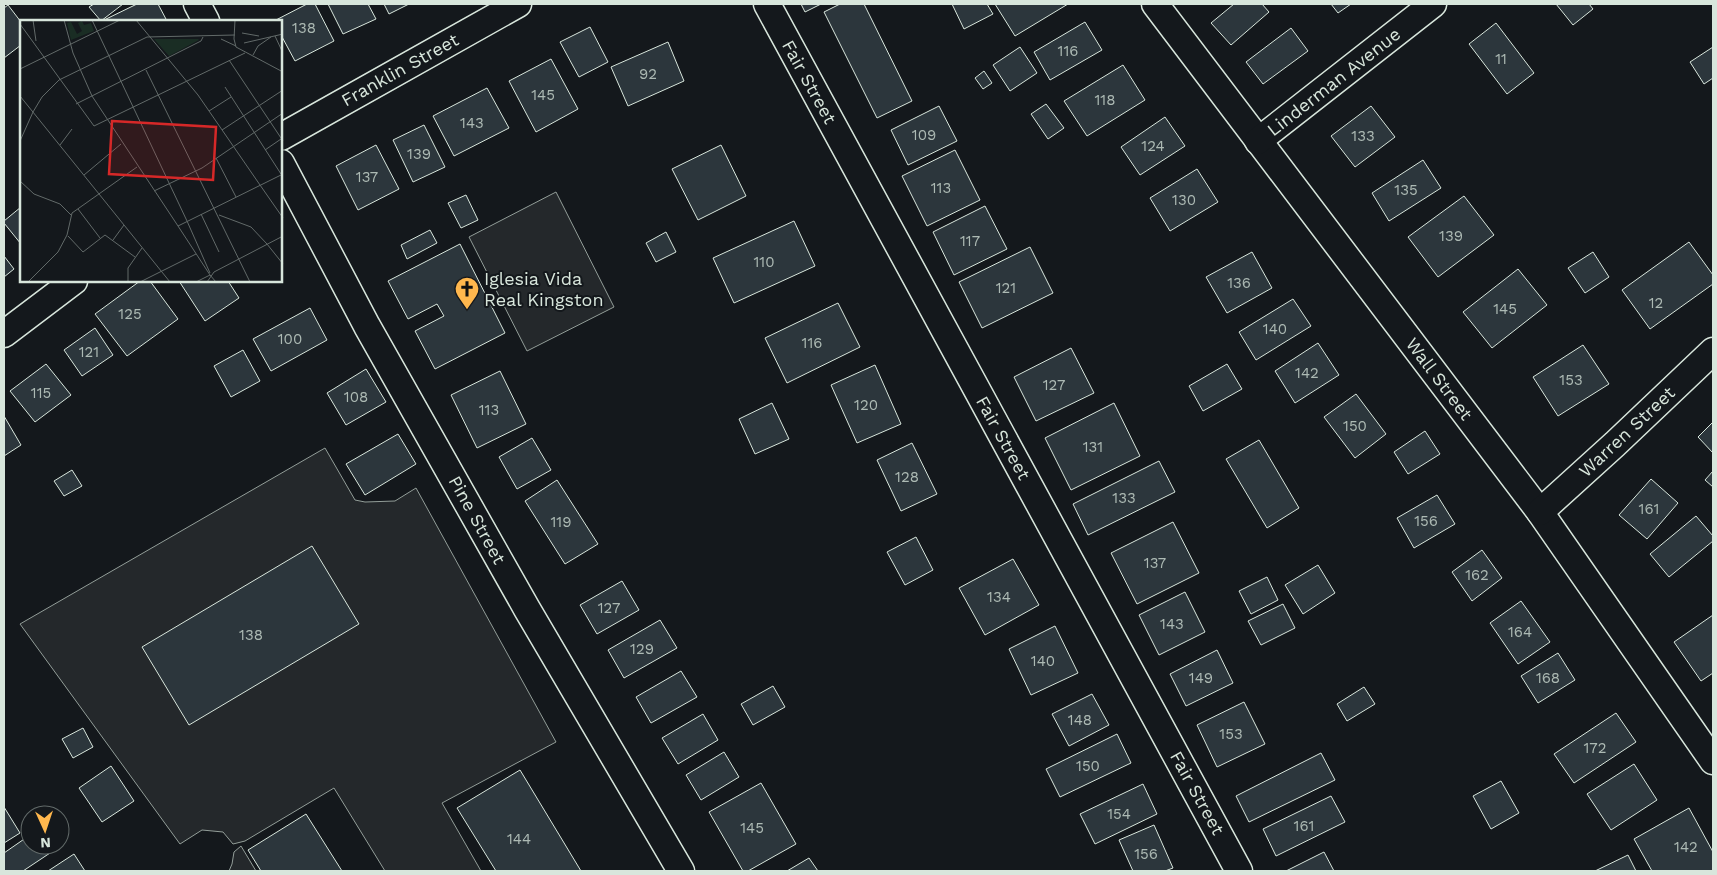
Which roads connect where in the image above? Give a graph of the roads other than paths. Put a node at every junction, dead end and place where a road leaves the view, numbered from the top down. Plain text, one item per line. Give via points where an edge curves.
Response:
1 (197, 4) edge
2 (518, 4) edge
3 (767, 4) edge
4 (1154, 4) edge
5 (1433, 4) edge
6 (205, 20) edge
7 (282, 136) edge
8 (1258, 141) junction
9 (282, 165) edge
10 (73, 282) edge
11 (4, 334) edge
12 (1713, 351) edge
13 (1540, 512) junction
14 (1713, 761) edge
15 (681, 871) edge
16 (1239, 871) edge

1 - 6 street
2 - 7 street, Franklin Street
3 - 16 street, Fair Street
4 - 8 street, Wall Street
5 - 8 street, Linderman Avenue
8 - 13 street, Wall Street
9 - 15 street, Pine Street via 367,326
10 - 11 street
12 - 13 street, Warren Street
13 - 14 street, Wall Street

